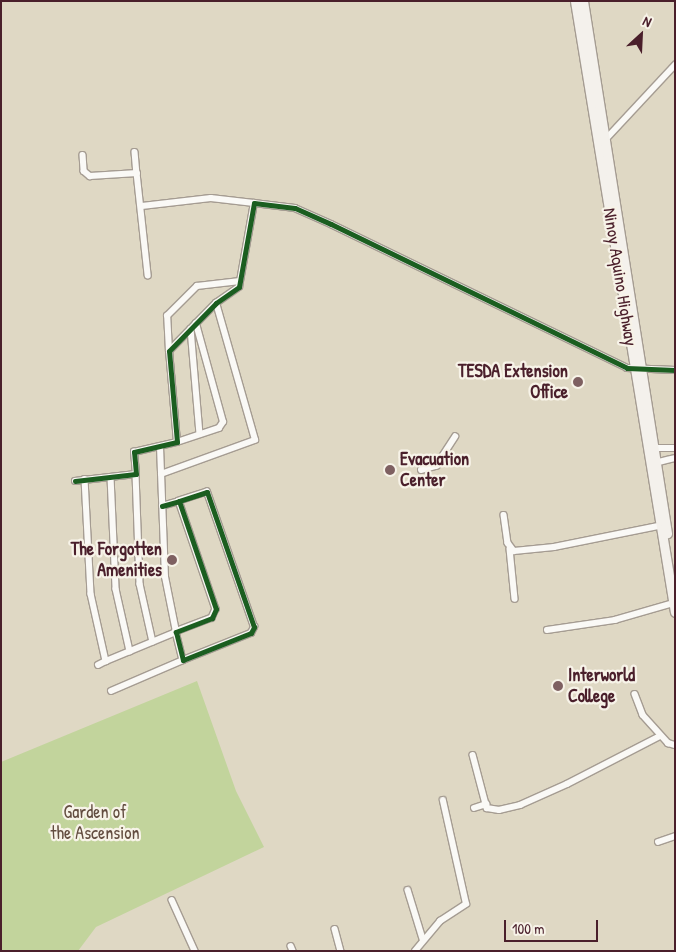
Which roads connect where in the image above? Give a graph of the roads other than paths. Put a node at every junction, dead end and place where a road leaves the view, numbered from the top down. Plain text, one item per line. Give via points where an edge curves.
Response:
1 (575, 1) edge
2 (584, 1) edge
3 (675, 65) edge
4 (596, 111) junction
5 (606, 140) junction
6 (136, 152) dead end
7 (603, 153) junction
8 (83, 155) dead end
9 (137, 173) junction
10 (254, 203) junction
11 (142, 206) junction
12 (148, 275) dead end
13 (240, 281) junction
14 (224, 285) junction
15 (224, 297) junction
16 (216, 303) junction
17 (194, 327) junction
18 (169, 351) junction
19 (638, 369) junction
20 (675, 370) edge
21 (200, 434) junction
22 (455, 437) dead end
23 (177, 442) junction
24 (160, 448) junction
25 (651, 448) junction
26 (675, 448) edge
27 (675, 458) edge
28 (653, 463) junction
29 (421, 470) dead end
30 (136, 474) junction
31 (162, 474) junction
32 (111, 477) junction
33 (85, 479) junction
34 (75, 481) dead end
35 (179, 501) junction
36 (162, 506) junction
37 (504, 515) dead end
38 (662, 525) junction
39 (510, 549) junction
40 (675, 577) edge
41 (515, 599) dead end
42 (674, 607) edge
43 (547, 630) dead end
44 (176, 632) junction
45 (153, 642) junction
46 (130, 651) junction
47 (184, 660) junction
48 (106, 661) junction
49 (98, 665) dead end
50 (111, 691) dead end
51 (635, 694) dead end
52 (660, 736) junction
53 (675, 745) edge
54 (473, 756) dead end
55 (443, 801) dead end
56 (486, 804) junction
57 (474, 808) dead end
58 (675, 836) edge
59 (658, 842) dead end
60 (408, 890) dead end
61 (172, 900) dead end
62 (334, 928) dead end
63 (423, 939) junction
64 (419, 949) edge
65 (195, 951) edge
66 (341, 951) edge

1 - 4 main road, Ninoy Aquino Highway
2 - 4 main road, Ninoy Aquino Highway
3 - 5 street
4 - 5 main road, Ninoy Aquino Highway
4 - 7 main road, Ninoy Aquino Highway
5 - 7 main road, Ninoy Aquino Highway
6 - 9 street
7 - 19 main road, Ninoy Aquino Highway
8 - 9 street via 84,171 90,176
9 - 11 street
10 - 11 street via 218,198
10 - 13 street
10 - 19 street via 294,208 322,220
11 - 12 street
13 - 14 street
13 - 15 street via 238,290
14 - 15 street
14 - 18 street via 198,285 168,314
15 - 16 street
16 - 17 street
16 - 31 street via 255,440
17 - 18 street
17 - 21 street
17 - 21 street via 223,422 219,428
18 - 23 street
19 - 20 street
19 - 25 main road, Ninoy Aquino Highway
21 - 23 street
22 - 29 street via 436,466
23 - 24 street
24 - 30 street via 134,452
24 - 31 street
25 - 26 street
25 - 28 main road, Ninoy Aquino Highway
27 - 28 street
28 - 38 main road, Ninoy Aquino Highway
30 - 32 street
30 - 45 street via 140,584
31 - 36 street
32 - 33 street
32 - 46 street via 116,589
33 - 34 street
33 - 48 street via 91,594
35 - 36 street
35 - 44 street via 216,612 212,618
35 - 47 street via 207,492 254,627 252,632
36 - 44 street via 165,577
37 - 39 street
38 - 39 street via 554,547
38 - 40 main road, Ninoy Aquino Highway
38 - 42 main road, Ninoy Aquino Highway
39 - 41 street
42 - 43 street
44 - 45 street
44 - 47 street
45 - 46 street
46 - 48 street
47 - 50 street
48 - 49 street
51 - 52 street via 642,715
52 - 53 street
52 - 56 street via 520,805 490,810
54 - 56 street
55 - 63 street via 466,904 440,921
56 - 57 street
58 - 59 street
60 - 63 street
61 - 65 street
62 - 66 street
63 - 64 street

